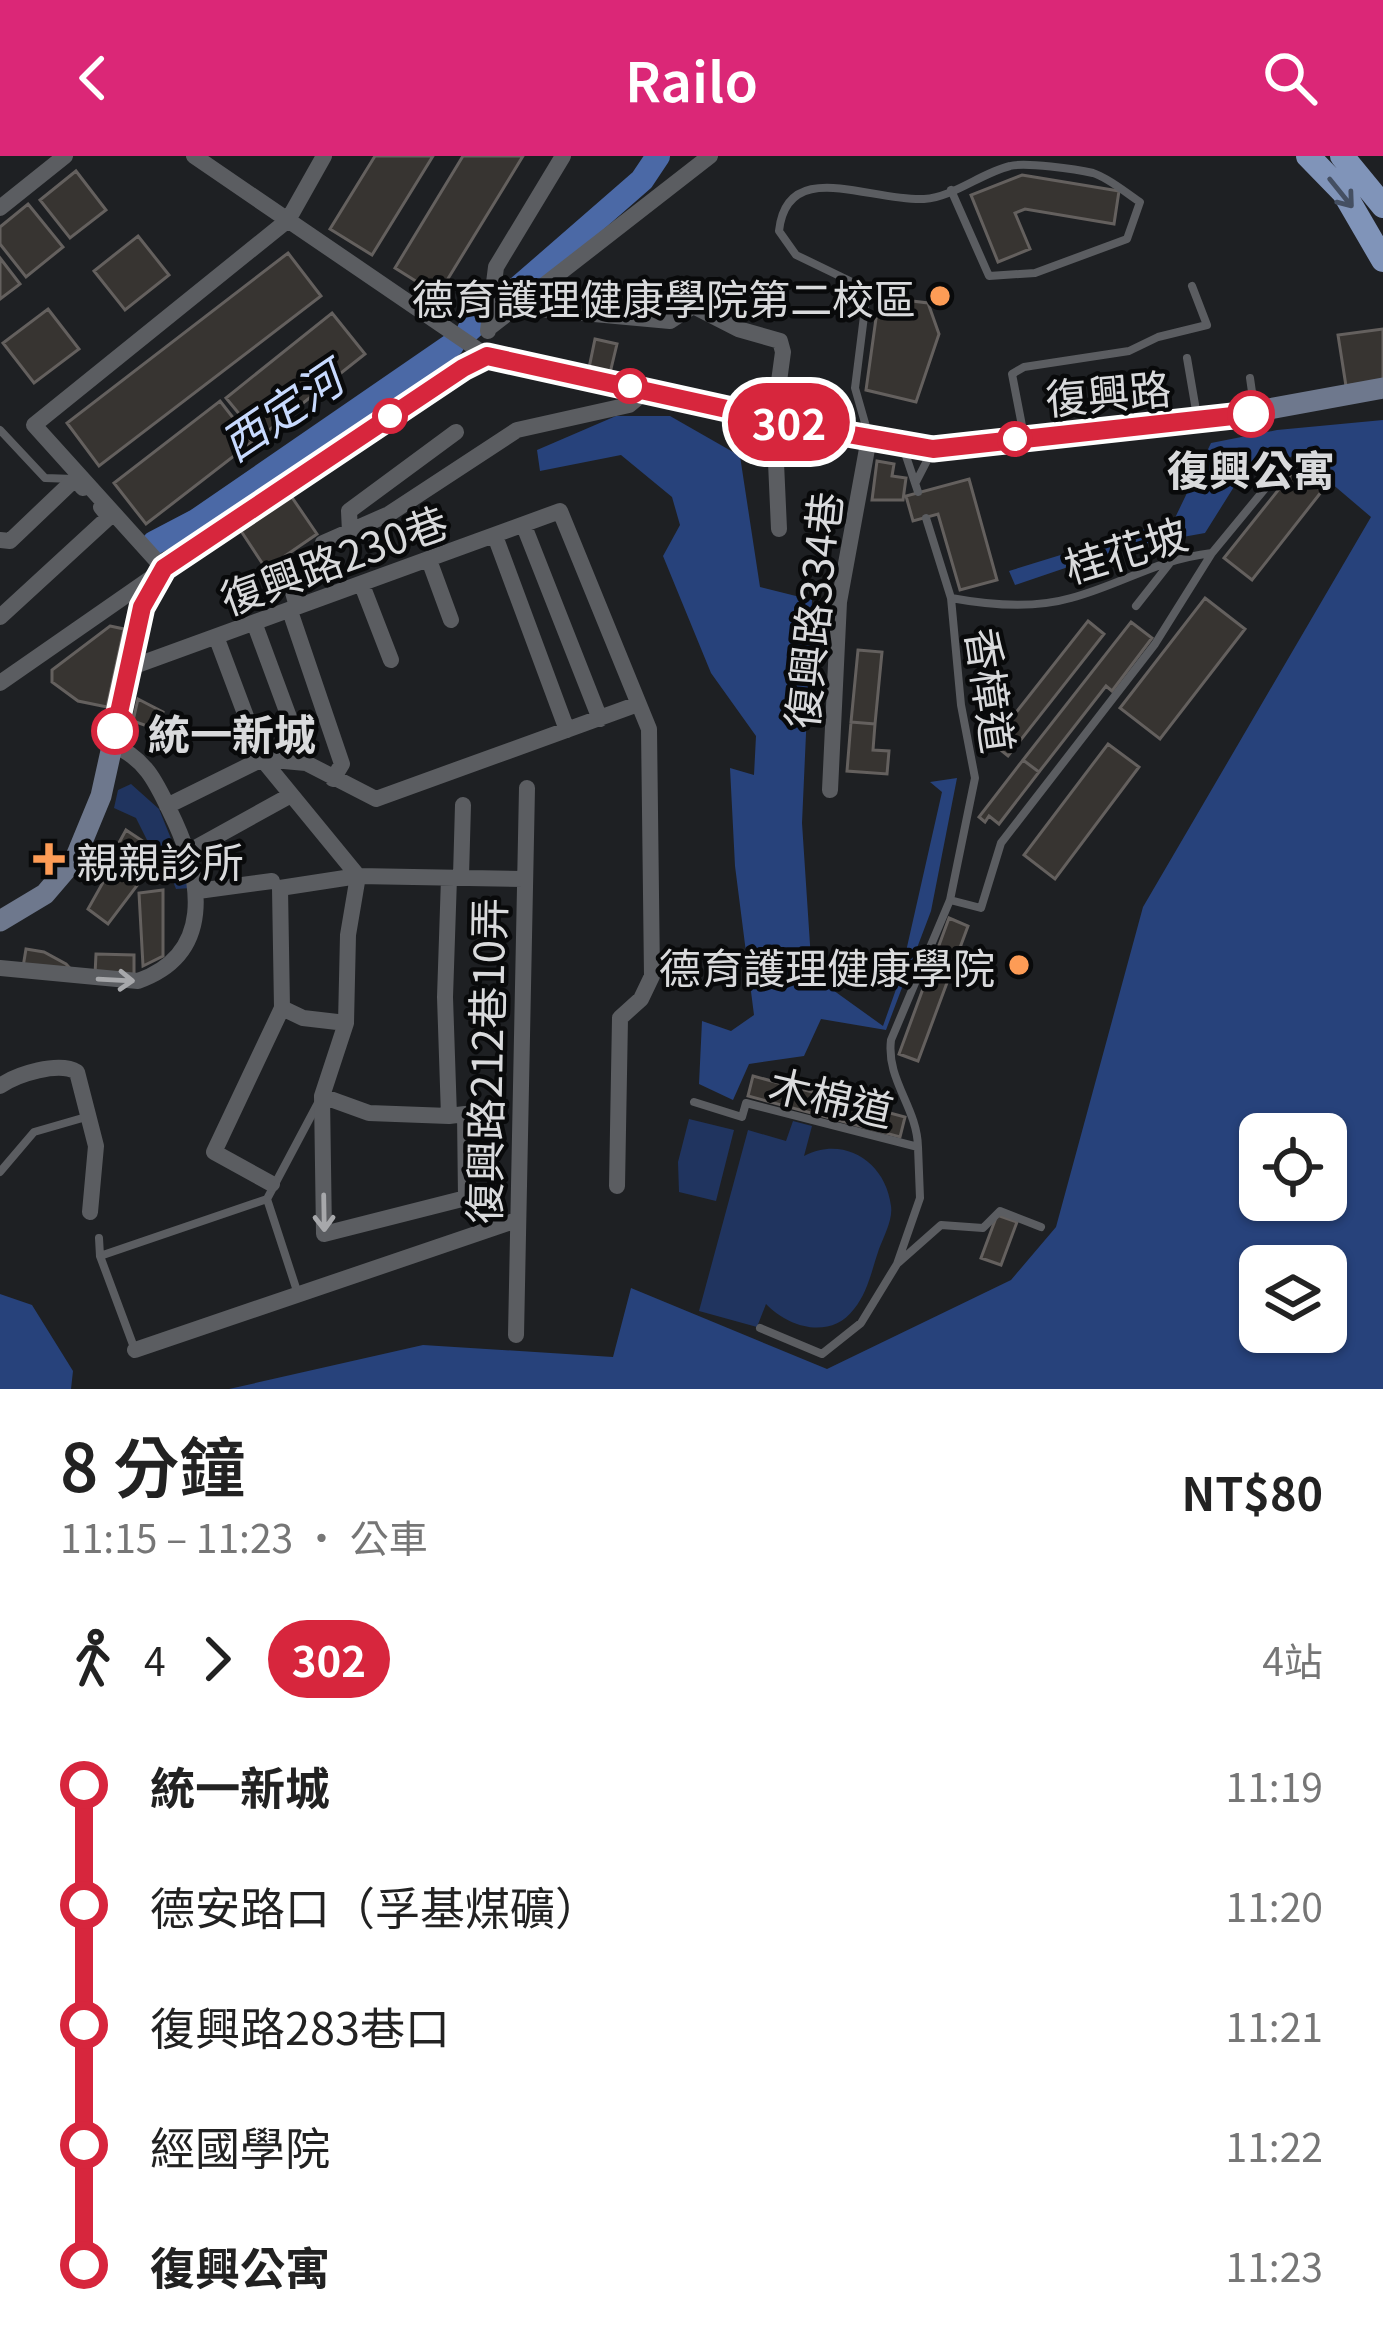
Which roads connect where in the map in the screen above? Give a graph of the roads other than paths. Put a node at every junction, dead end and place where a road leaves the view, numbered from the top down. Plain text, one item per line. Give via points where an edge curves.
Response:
1 (65, 156) edge
2 (194, 156) edge
3 (324, 156) edge
4 (563, 156) edge
5 (710, 156) edge
6 (1308, 156) edge
7 (1342, 156) edge
8 (813, 179) dead end
9 (848, 179) dead end
10 (951, 190) junction
11 (1383, 206) edge
12 (0, 208) edge
13 (288, 220) junction
14 (1383, 260) edge
15 (1192, 286) dead end
16 (518, 307) junction
17 (489, 328) junction
18 (487, 356) junction
19 (1187, 358) dead end
20 (1250, 378) dead end
21 (1383, 388) edge
22 (647, 390) junction
23 (1256, 413) junction
24 (774, 418) junction
25 (1198, 422) junction
26 (0, 430) edge
27 (456, 432) dead end
28 (869, 438) junction
29 (1024, 438) junction
30 (902, 445) junction
31 (933, 449) junction
32 (1287, 462) dead end
33 (75, 479) junction
34 (926, 518) dead end
35 (524, 526) junction
36 (779, 529) dead end
37 (350, 532) junction
38 (495, 536) junction
39 (0, 540) edge
40 (1213, 553) junction
41 (1174, 557) junction
42 (429, 560) junction
43 (164, 568) junction
44 (362, 585) junction
45 (951, 598) junction
46 (133, 601) junction
47 (1136, 606) dead end
48 (294, 609) junction
49 (0, 617) edge
50 (451, 620) dead end
51 (254, 625) junction
52 (217, 639) junction
53 (392, 660) dead end
54 (130, 668) junction
55 (0, 683) edge
56 (638, 704) junction
57 (600, 719) junction
58 (567, 730) junction
59 (112, 746) junction
60 (262, 759) junction
61 (306, 763) junction
62 (333, 778) junction
63 (527, 788) dead end
64 (830, 790) dead end
65 (291, 795) junction
66 (167, 806) junction
67 (463, 806) dead end
68 (188, 852) junction
69 (358, 876) junction
70 (455, 877) junction
71 (524, 879) junction
72 (272, 881) dead end
73 (198, 891) junction
74 (950, 900) junction
75 (0, 921) edge
76 (0, 968) edge
77 (282, 1008) junction
78 (346, 1023) junction
79 (0, 1086) edge
80 (322, 1096) junction
81 (694, 1102) dead end
82 (457, 1115) junction
83 (88, 1117) junction
84 (919, 1147) junction
85 (0, 1172) edge
86 (617, 1186) dead end
87 (270, 1191) junction
88 (90, 1212) dead end
89 (517, 1220) junction
90 (1041, 1227) dead end
91 (99, 1238) dead end
92 (100, 1256) junction
93 (897, 1264) junction
94 (298, 1294) junction
95 (760, 1328) dead end
96 (516, 1335) dead end
97 (135, 1350) joint

1 - 12 street
2 - 13 street
3 - 13 street
4 - 17 street via 496,267
5 - 16 street
6 -> 14 main road via 1344,193
7 - 11 main road
8 - 28 lane via 781,205 779,232 796,255 852,282 865,308 855,388
9 - 10 lane via 905,198
10 - 10 lane via 1013,165 1096,174 1140,202 1127,239 1035,273 989,276
13 - 18 street
13 - 43 street via 34,425
15 - 29 lane via 1207,325 1129,351 1012,374
16 - 17 street
16 - 24 street via 670,321 693,306 780,341
17 - 18 street
18 - 22 street, 復興路
18 - 43 street
19 - 25 lane
20 - 23 lane
21 - 23 street, 復興路
22 - 24 street, 復興路
22 - 37 street via 629,405 517,430
23 - 25 street, 復興路
24 - 28 street, 復興路
24 - 36 street
25 - 29 street, 復興路
26 - 33 lane via 45,478
27 - 37 street via 349,511
28 - 30 street, 復興路
28 - 64 street, 復興路334巷 via 839,602
29 - 31 street, 復興路
30 - 31 street, 復興路
30 - 31 lane via 916,488
32 - 40 lane, 桂花坡
33 - 39 street via 10,541
33 - 49 street via 109,517
34 - 45 lane
35 - 38 street, 復興路230巷
35 - 56 street, 復興路230巷 via 560,511
35 - 57 street
37 - 48 street via 322,543 328,573 291,585
38 - 42 street, 復興路230巷
38 - 58 street
40 - 41 lane, 桂花坡
40 - 74 lane via 1131,677 1001,843 981,908
41 - 45 lane, 桂花坡 via 1037,605
41 - 47 lane
42 - 44 street, 復興路230巷
42 - 50 street
43 - 46 street
44 - 48 street, 復興路230巷
44 - 53 street
45 - 74 lane, 香樟道 via 974,778
46 - 54 street
46 - 55 street
48 - 51 street, 復興路230巷
48 - 62 street via 342,764
51 - 52 street, 復興路230巷
51 - 61 street
52 - 54 street, 復興路230巷
52 - 60 street
54 - 59 street
56 - 57 street
56 - 86 street via 649,729 652,976 620,1018
57 - 58 street
58 - 62 street via 376,799
59 - 66 street via 146,765
59 - 75 street via 75,859 45,895
60 - 61 street
60 - 65 street
60 - 66 street
61 - 62 street
63 - 71 street, 復興路212巷10弄
65 - 68 street
65 - 69 street
66 - 68 street
67 - 70 street
68 - 73 street
69 - 70 street
69 - 77 street via 280,887
69 - 78 street
70 - 71 street
70 - 82 street via 445,997
71 - 89 street, 復興路212巷10弄
72 - 73 street
76 -> 73 street via 130,982 160,974 191,932
74 - 84 lane, 木棉道 via 891,1040 888,1064
77 - 78 street
77 - 87 street via 214,1152
78 - 80 street
79 - 83 street via 71,1067
80 - 82 street via 369,1113
80 -> 82 street via 324,1234 466,1198
80 - 87 lane
81 - 84 lane, 木棉道 via 742,1117 746,1102
83 - 85 lane via 34,1132
83 - 88 street via 96,1146
84 - 93 lane via 920,1198
87 - 92 lane
87 - 94 lane
89 - 94 street
89 - 96 street, 復興路212巷10弄
90 - 93 lane via 1000,1211 983,1228 941,1226
91 - 92 lane
92 - 97 lane
93 - 95 lane via 861,1323 821,1354
94 - 97 street

